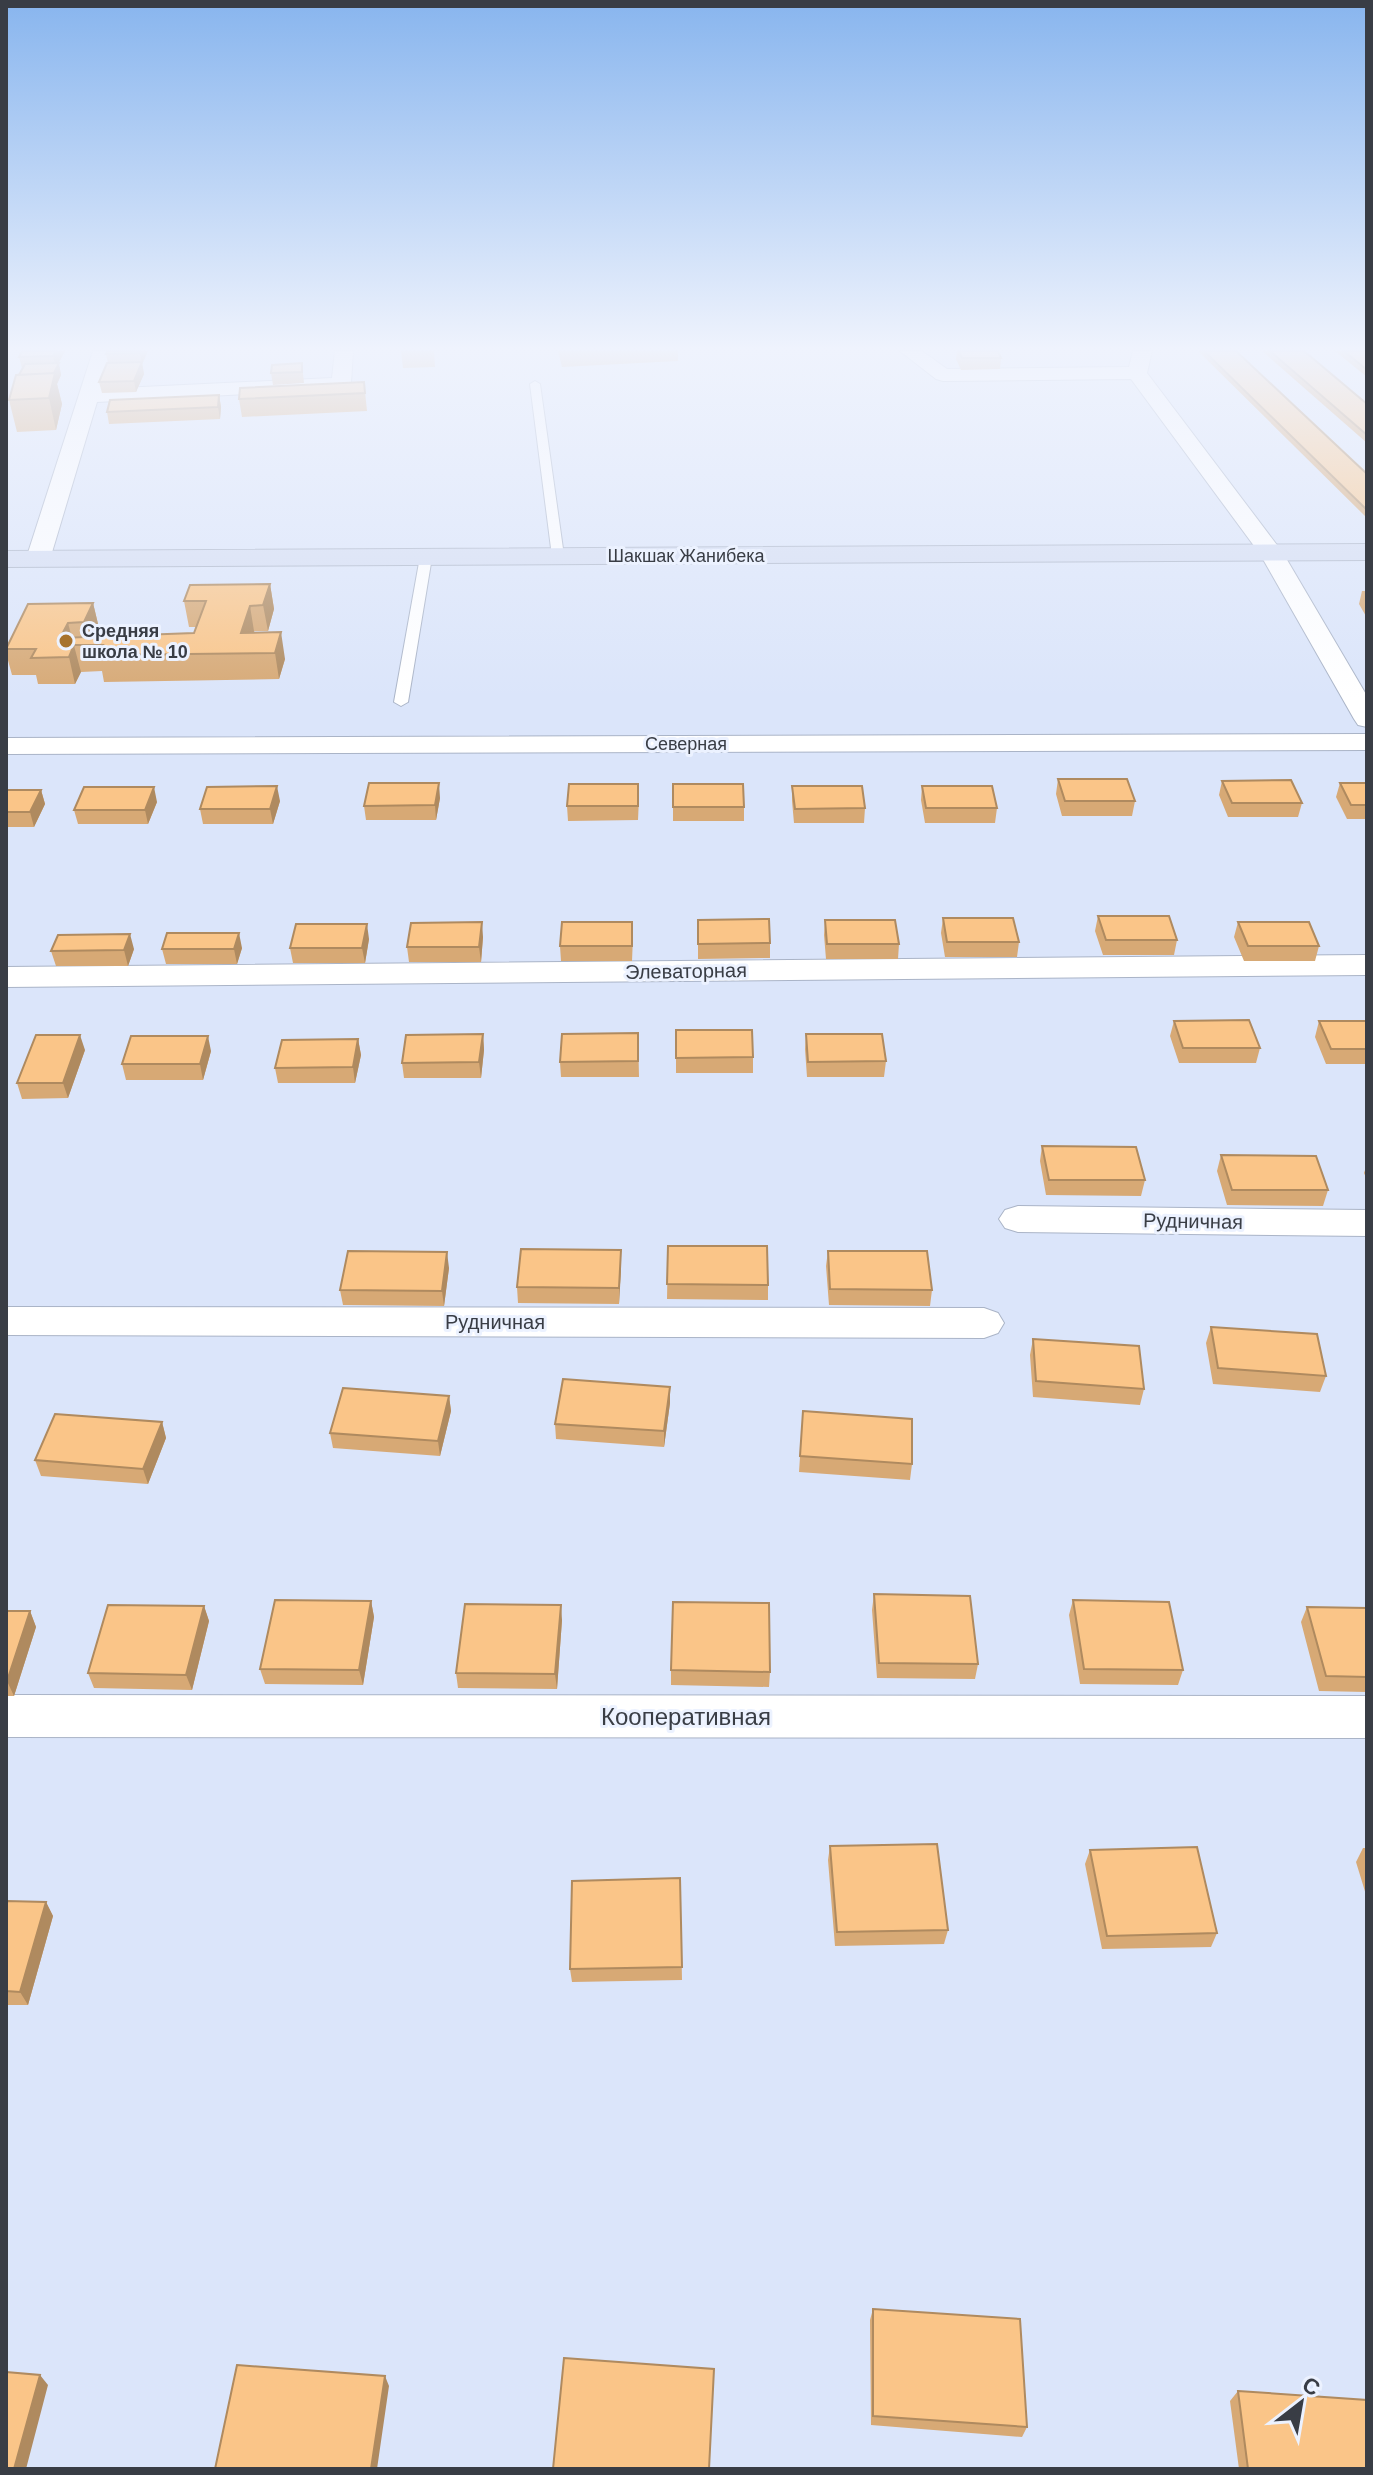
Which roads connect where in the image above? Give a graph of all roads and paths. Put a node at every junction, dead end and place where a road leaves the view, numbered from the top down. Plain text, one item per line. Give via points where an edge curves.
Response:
1 (67, 466) edge
2 (546, 466) edge
3 (1207, 466) edge
4 (1367, 552) edge
5 (1271, 553) junction
6 (558, 556) junction
7 (426, 557) junction
8 (6, 559) edge
9 (38, 559) junction
10 (401, 702) dead end
11 (1367, 719) edge
12 (1367, 742) edge
13 (6, 746) edge
14 (1367, 965) edge
15 (6, 977) edge
16 (1018, 1219) dead end
17 (1367, 1223) edge
18 (6, 1321) edge
19 (984, 1323) dead end
20 (6, 1716) edge
21 (1367, 1717) edge

1 - 9 street
2 - 6 lane
3 - 5 street
4 - 5 main road, Шакшак Жанибека
5 - 6 main road, Шакшак Жанибека
5 - 11 street
6 - 7 main road, Шакшак Жанибека
7 - 9 main road, Шакшак Жанибека
7 - 10 lane
8 - 9 main road, Шакшак Жанибека
12 - 13 street, Северная
14 - 15 street, Элеваторная
16 - 17 street, Рудничная
18 - 19 street, Рудничная
20 - 21 street, Кооперативная

